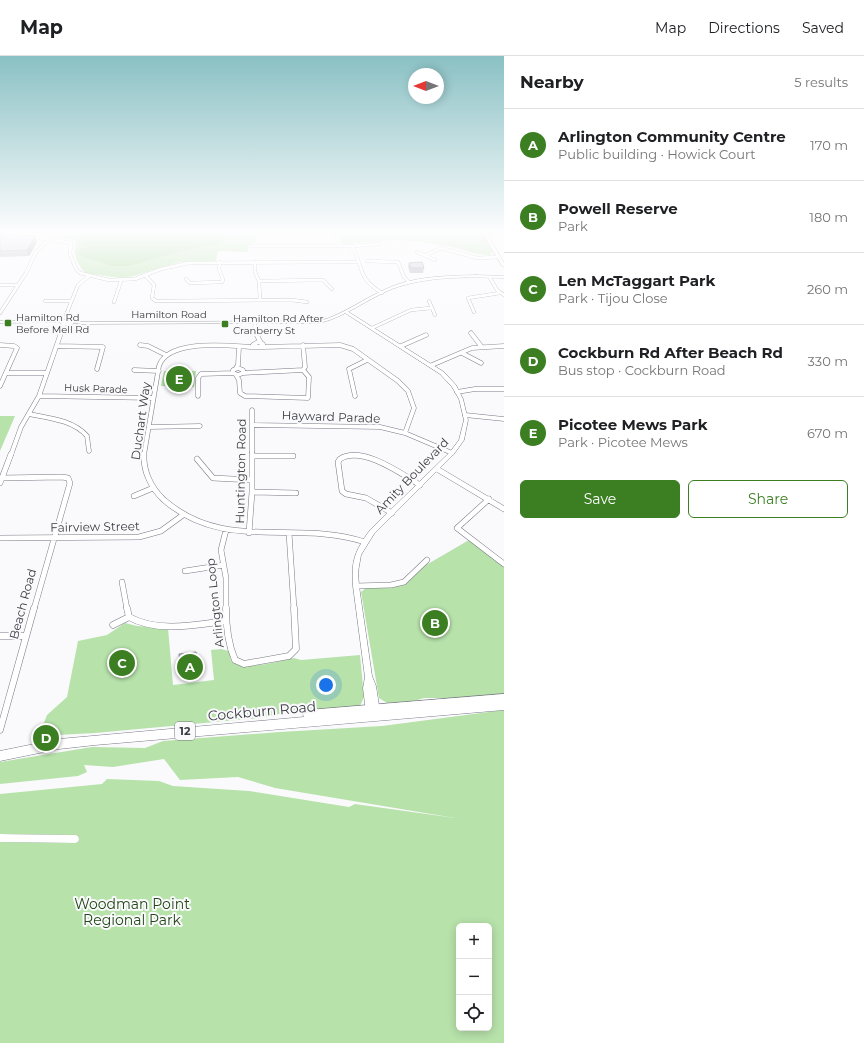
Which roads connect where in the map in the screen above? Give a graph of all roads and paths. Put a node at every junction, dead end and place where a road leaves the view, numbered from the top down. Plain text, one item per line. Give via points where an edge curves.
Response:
1 (22, 278) edge
2 (87, 278) edge
3 (103, 278) edge
4 (133, 278) edge
5 (148, 278) edge
6 (222, 278) edge
7 (258, 278) edge
8 (363, 278) edge
9 (405, 278) edge
10 (432, 278) edge
11 (490, 278) edge
12 (186, 279) dead end
13 (121, 281) junction
14 (259, 281) junction
15 (409, 282) junction
16 (0, 285) edge
17 (17, 285) junction
18 (332, 289) dead end
19 (382, 293) junction
20 (502, 294) edge
21 (260, 300) junction
22 (45, 301) dead end
23 (71, 301) junction
24 (429, 301) dead end
25 (114, 302) dead end
26 (307, 302) dead end
27 (431, 308) junction
28 (344, 312) junction
29 (474, 312) dead end
30 (0, 313) edge
31 (66, 315) dead end
32 (435, 315) dead end
33 (0, 322) edge
34 (67, 323) junction
35 (252, 323) junction
36 (372, 328) junction
37 (471, 333) dead end
38 (426, 334) dead end
39 (0, 345) edge
40 (140, 345) dead end
41 (254, 345) junction
42 (262, 345) junction
43 (303, 345) junction
44 (58, 346) junction
45 (401, 346) junction
46 (481, 346) junction
47 (504, 346) edge
48 (238, 347) junction
49 (462, 352) junction
50 (166, 355) junction
51 (367, 360) junction
52 (481, 363) dead end
53 (432, 366) junction
54 (97, 369) dead end
55 (134, 370) dead end
56 (303, 370) junction
57 (158, 371) junction
58 (238, 371) junction
59 (6, 373) junction
60 (47, 373) junction
61 (0, 386) edge
62 (504, 389) edge
63 (458, 392) junction
64 (39, 396) junction
65 (198, 396) dead end
66 (355, 396) dead end
67 (153, 398) junction
68 (252, 410) dead end
69 (29, 414) junction
70 (465, 415) junction
71 (504, 419) edge
72 (252, 425) junction
73 (200, 426) dead end
74 (149, 427) junction
75 (404, 433) junction
76 (89, 451) dead end
77 (452, 453) junction
78 (253, 456) junction
79 (293, 456) dead end
80 (197, 459) dead end
81 (437, 469) junction
82 (2, 478) junction
83 (252, 480) junction
84 (0, 483) edge
85 (420, 485) junction
86 (153, 488) junction
87 (252, 492) junction
88 (296, 493) dead end
89 (134, 496) dead end
90 (489, 499) junction
91 (504, 509) edge
92 (392, 513) junction
93 (183, 514) junction
94 (226, 530) junction
95 (249, 533) junction
96 (289, 533) junction
97 (0, 538) edge
98 (53, 538) junction
99 (365, 542) junction
100 (427, 560) dead end
101 (504, 564) edge
102 (224, 565) junction
103 (185, 571) dead end
104 (122, 582) dead end
105 (356, 586) junction
106 (129, 617) junction
107 (226, 621) junction
108 (113, 625) dead end
109 (0, 636) edge
110 (26, 636) junction
111 (504, 699) edge
112 (504, 704) edge
113 (373, 712) junction
114 (0, 730) edge
115 (0, 752) edge
116 (0, 756) edge
117 (0, 838) edge
118 (75, 839) dead end

1 - 17 street
2 - 23 street via 78,285
3 - 13 street
4 - 13 street
5 - 21 street via 154,285 152,298 156,301
6 - 12 street via 222,282 190,283
7 - 14 street
8 - 19 street
9 - 15 street
10 - 15 main road, Hamilton Road
11 - 20 street
13 - 25 street
14 - 18 street via 323,280
14 - 21 street
15 - 19 main road, Hamilton Road
16 - 17 street
17 - 30 street
19 - 28 main road, Hamilton Road
20 - 29 street via 468,298
21 - 26 street
22 - 23 street
23 - 31 street
24 - 27 street
27 - 32 street
27 - 36 street via 411,310
28 - 35 main road, Hamilton Road via 324,320
28 - 36 street, Amity Boulevard
33 - 34 main road, Hamilton Road
34 - 35 main road, Hamilton Road
34 - 44 street
35 - 41 street via 256,338
35 - 42 street
36 - 45 street, Amity Boulevard
37 - 46 street
38 - 45 street
39 - 59 street via 17,348
40 - 50 street
41 - 42 street via 258,349
41 - 48 street
42 - 43 street
43 - 51 street via 343,345
43 - 56 street
44 - 54 street via 103,347
44 - 60 street
45 - 53 street, Amity Boulevard
46 - 47 street
46 - 49 street
48 - 50 street via 184,348
48 - 58 street
49 - 52 street
49 - 53 street
50 - 57 street, Duchart Way
51 - 66 street via 349,369
51 - 75 street via 408,391 414,408
53 - 63 street, Amity Boulevard
55 - 57 street
56 - 58 street
56 - 58 street via 308,377 308,398 245,396 240,393
57 - 67 street, Duchart Way
58 - 65 street via 199,375
59 - 60 street
59 - 61 street
60 - 64 street
62 - 63 street
63 - 70 street, Amity Boulevard
64 - 67 street, Husk Parade
64 - 69 street
67 - 74 street, Duchart Way
68 - 72 street, Huntington Road
69 - 76 street via 77,428 87,436 90,443
69 - 82 street via 21,427
70 - 71 street
70 - 77 street, Amity Boulevard via 463,435
72 - 75 street, Hayward Parade via 373,426
72 - 78 street, Huntington Road
73 - 74 street
74 - 86 street, Duchart Way via 144,462
75 - 77 street, Hayward Parade
77 - 81 street, Amity Boulevard
78 - 79 street
78 - 83 street, Huntington Road
80 - 83 street via 213,478
81 - 85 street, Amity Boulevard
81 - 90 street
82 - 84 street
82 - 98 street, Beach Road via 68,478 69,485
83 - 87 street, Huntington Road
85 - 92 street, Amity Boulevard
85 - 92 street via 375,458 340,458 338,462 342,491 370,500
86 - 89 street
86 - 93 street, Duchart Way
87 - 88 street
87 - 95 street, Huntington Road
90 - 91 street
90 - 101 street via 457,528
92 - 99 street, Amity Boulevard
93 - 94 street, Duchart Way
93 - 98 street, Fairview Street via 166,529 145,536
94 - 95 street, Duchart Way
94 - 102 street, Arlington Loop via 221,543
95 - 96 street, Duchart Way
96 - 99 street, Duchart Way via 329,533
96 - 107 street, Arlington Loop via 296,649 289,656 244,664 235,660 232,653
97 - 98 street, Fairview Street
98 - 110 street, Beach Road
99 - 105 street, Amity Boulevard via 358,555
100 - 105 street via 404,582 391,586
102 - 103 street
102 - 107 street, Arlington Loop
104 - 106 street
105 - 113 street, Amity Boulevard via 368,676 372,686
106 - 107 street via 137,622 177,627
106 - 108 street
109 - 110 street
110 - 114 street, Beach Road
111 - 113 main road, Cockburn Road / 12
112 - 113 main road, Cockburn Road / 12
113 - 115 main road, Cockburn Road / 12 via 67,740
113 - 116 main road, Cockburn Road / 12 via 59,744
117 - 118 street

